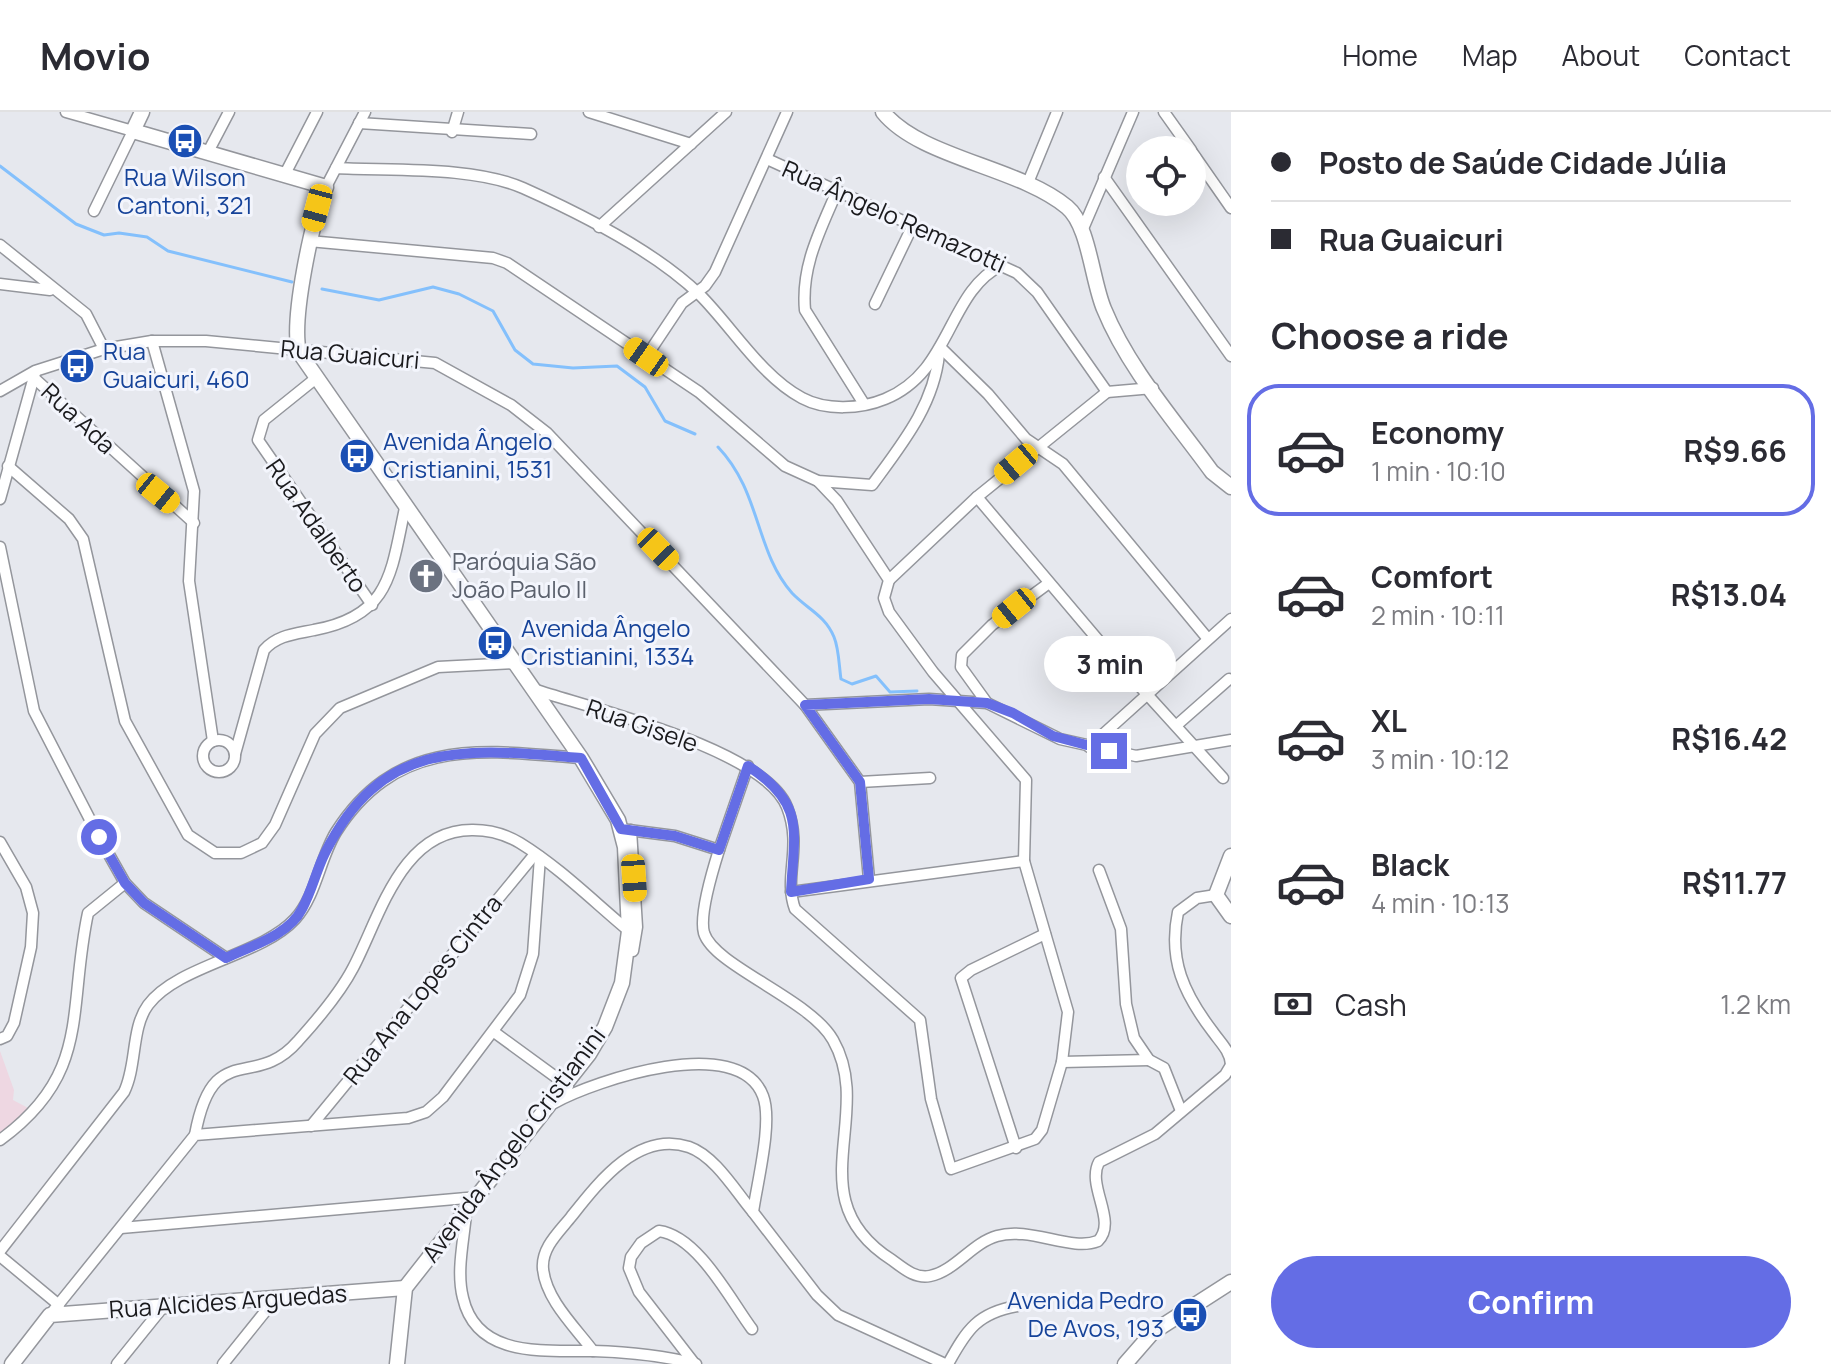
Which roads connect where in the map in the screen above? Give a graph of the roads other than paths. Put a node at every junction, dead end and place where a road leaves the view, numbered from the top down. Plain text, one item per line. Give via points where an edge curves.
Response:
1 (66, 112) edge
2 (142, 112) edge
3 (229, 112) edge
4 (317, 112) edge
5 (365, 112) edge
6 (458, 112) edge
7 (589, 112) edge
8 (726, 112) edge
9 (787, 112) edge
10 (1057, 112) edge
11 (1133, 112) edge
12 (1164, 112) edge
13 (884, 113) edge
14 (359, 123) junction
15 (133, 131) junction
16 (452, 132) junction
17 (531, 134) dead end
18 (1181, 136) edge
19 (691, 144) junction
20 (208, 152) junction
21 (767, 159) junction
22 (336, 168) junction
23 (1206, 172) edge
24 (285, 174) junction
25 (1104, 177) junction
26 (1027, 185) junction
27 (326, 187) junction
28 (837, 191) junction
29 (1231, 208) edge
30 (94, 211) dead end
31 (913, 225) junction
32 (599, 227) junction
33 (1082, 231) junction
34 (309, 241) junction
35 (0, 245) edge
36 (1002, 265) junction
37 (0, 284) edge
38 (52, 290) junction
39 (697, 292) junction
40 (875, 304) dead end
41 (152, 341) junction
42 (104, 349) junction
43 (940, 351) junction
44 (299, 352) junction
45 (1231, 356) edge
46 (646, 357) junction
47 (34, 375) junction
48 (315, 379) junction
49 (1153, 388) junction
50 (0, 391) edge
51 (1107, 392) junction
52 (864, 404) junction
53 (1036, 447) junction
54 (8, 466) junction
55 (818, 481) junction
56 (1231, 487) edge
57 (977, 497) junction
58 (0, 499) edge
59 (405, 508) junction
60 (194, 523) junction
61 (0, 547) edge
62 (889, 580) junction
63 (1049, 583) junction
64 (372, 605) junction
65 (1231, 619) edge
66 (1208, 639) junction
67 (516, 663) junction
68 (1229, 679) dead end
69 (536, 690) junction
70 (1148, 692) junction
71 (955, 699) junction
72 (987, 703) junction
73 (805, 705) junction
74 (1178, 724) junction
75 (1231, 740) edge
76 (213, 741) junction
77 (1196, 745) junction
78 (1089, 747) junction
79 (235, 754) junction
80 (581, 758) junction
81 (748, 766) junction
82 (930, 778) dead end
83 (1223, 778) dead end
84 (860, 782) junction
85 (626, 829) junction
86 (0, 842) edge
87 (719, 850) junction
88 (537, 856) junction
89 (1231, 856) edge
90 (1024, 861) junction
91 (1099, 870) dead end
92 (869, 879) junction
93 (125, 883) junction
94 (791, 892) junction
95 (1216, 895) junction
96 (1231, 916) edge
97 (629, 931) junction
98 (1045, 934) junction
99 (226, 958) junction
100 (494, 1032) junction
101 (0, 1039) edge
102 (1149, 1060) junction
103 (1062, 1062) junction
104 (1231, 1064) edge
105 (565, 1085) junction
106 (582, 1088) junction
107 (549, 1105) junction
108 (1181, 1111) junction
109 (311, 1126) junction
110 (195, 1135) junction
111 (0, 1140) edge
112 (1016, 1148) junction
113 (478, 1197) junction
114 (753, 1212) junction
115 (466, 1213) junction
116 (121, 1228) junction
117 (0, 1253) edge
118 (1231, 1282) edge
119 (405, 1288) junction
120 (276, 1298) junction
121 (1017, 1306) dead end
122 (163, 1307) junction
123 (55, 1310) junction
124 (752, 1329) dead end
125 (593, 1351) junction
126 (1128, 1359) edge
127 (695, 1363) edge
128 (12, 1364) edge
129 (117, 1364) edge
130 (223, 1364) edge
131 (397, 1364) edge
132 (947, 1364) edge
133 (1144, 1364) edge

1 - 15 street
2 - 15 street
3 - 20 street
4 - 24 street
5 - 14 street
6 - 16 street
7 - 19 street
8 - 19 street
9 - 21 street
10 - 26 street
11 - 25 street
12 - 18 street
13 - 26 street via 905,132
14 - 16 street
14 - 22 street
15 - 20 street
15 - 30 street
16 - 17 street
19 - 32 street
20 - 24 street
21 - 28 street, Rua Ângelo Remazotti
21 - 39 street via 715,272
22 - 27 street
22 - 32 street via 511,183
23 - 29 street
24 - 27 street
25 - 33 street
25 - 45 street
26 - 33 street via 1066,206
27 - 34 street
28 - 31 street, Rua Ângelo Remazotti
28 - 52 street via 809,258 805,310
31 - 36 street, Rua Ângelo Remazotti
31 - 40 street
32 - 39 street
33 - 49 street via 1108,318
34 - 44 street via 296,331
34 - 46 street via 493,258 522,272
35 - 38 street
36 - 43 street via 974,285
36 - 51 street, Rua Ângelo Remazotti via 1037,292
37 - 38 street
38 - 42 street via 86,314
39 - 46 street via 682,303
39 - 52 street via 795,394 817,404
41 - 42 street, Rua Guaicuri
41 - 44 street, Rua Guaicuri via 206,341
41 - 60 street via 192,480
42 - 47 street, Rua Guaicuri
43 - 52 street via 898,393
43 - 53 street
43 - 55 street via 927,403 872,485
44 - 48 street, Avenida Ângelo Cristianini
44 - 73 street, Rua Guaicuri via 435,363 511,405 547,433
46 - 55 street via 699,392 785,466
47 - 50 street, Rua Guaicuri
47 - 54 street
47 - 60 street, Rua Ada
48 - 59 street, Avenida Ângelo Cristianini
48 - 64 street, Rua Adalberto via 264,420 258,440
49 - 51 street
49 - 56 street via 1212,472
51 - 53 street
53 - 57 street
53 - 66 street via 1063,464
54 - 58 street
54 - 67 street via 69,519 83,539 125,721 188,835 215,853 241,853 269,835 308,746 340,708 438,667
55 - 62 street
57 - 62 street
57 - 63 street
59 - 64 street via 387,586
59 - 67 street, Avenida Ângelo Cristianini
60 - 76 street via 189,581
61 - 93 street via 34,711
62 - 71 street via 884,604
63 - 70 street
63 - 72 street via 962,655 961,667
64 - 79 street via 337,623 270,643 258,660 249,714
65 - 66 street
66 - 70 street
67 - 69 street, Avenida Ângelo Cristianini
68 - 74 street
69 - 80 street, Avenida Ângelo Cristianini
69 - 81 street, Rua Gisele
70 - 74 street
70 - 78 street
71 - 72 street
71 - 73 street
71 - 90 street via 1026,780
72 - 78 street via 1045,733
73 - 84 street, Rua Guaicuri
74 - 77 street
75 - 77 street
76 - 79 street via 230,744
76 - 79 street via 203,751 208,769 226,771
77 - 78 street via 1136,756
77 - 83 street
80 - 85 street, Avenida Ângelo Cristianini
80 - 99 street via 451,753 396,771 370,789 336,831 297,917
81 - 87 street
81 - 94 street, Rua Gisele via 777,787 793,823
82 - 84 street
84 - 92 street
85 - 87 street
85 - 97 street, Avenida Ângelo Cristianini
85 - 106 street via 637,927 623,996 606,1038 581,1076
86 - 101 street via 26,887 33,927 14,1023
87 - 108 street via 703,922 705,935 724,955 815,1017 834,1042 847,1075 840,1179 845,1203 870,1244 913,1274 939,1273 981,1242 1006,1234 1098,1241 1105,1228 1097,1166 1155,1134
88 - 97 street
88 - 100 street via 537,924 527,978
88 - 109 street, Rua Ana Lopes Cintra
88 - 110 street via 489,830 450,832 426,845 393,886 353,969 299,1041 283,1055 214,1082
89 - 95 street
90 - 92 street
90 - 98 street
91 - 102 street via 1121,929 1130,1025
92 - 94 street
93 - 99 street via 144,903
93 - 111 street via 88,913 62,1072 47,1099
94 - 112 street via 795,909 806,922 920,1020 931,1099 951,1169
95 - 96 street
95 - 104 street via 1197,898 1178,912 1176,960 1186,994
97 - 105 street, Avenida Ângelo Cristianini via 613,1009
98 - 103 street via 1067,1000 1069,1027
98 - 112 street via 964,974 963,989
99 - 117 street via 167,989 148,1006 124,1092
100 - 105 street
100 - 109 street via 443,1097 420,1115
102 - 103 street
102 - 108 street via 1164,1068
103 - 112 street via 1042,1130
104 - 108 street
105 - 106 street
105 - 107 street, Avenida Ângelo Cristianini
106 - 107 street
106 - 114 street via 692,1064 745,1072 762,1094 766,1113
107 - 113 street, Avenida Ângelo Cristianini
109 - 110 street
110 - 116 street
113 - 115 street, Avenida Ângelo Cristianini
113 - 116 street
114 - 125 street via 710,1162 686,1146 647,1150 607,1174 550,1244 543,1265 552,1295
114 - 132 street via 838,1315
115 - 119 street, Avenida Ângelo Cristianini
115 - 125 street via 461,1276 471,1319 498,1342 520,1350
116 - 123 street
117 - 123 street
118 - 126 street via 1153,1332
119 - 120 street, Rua Alcides Arguedas
119 - 131 street
120 - 122 street, Rua Alcides Arguedas
120 - 130 street
121 - 132 street via 979,1319
122 - 123 street, Rua Alcides Arguedas
122 - 129 street
123 - 128 street
124 - 127 street via 738,1304 679,1238 659,1231 650,1236 631,1257 632,1278
125 - 127 street
126 - 133 street

